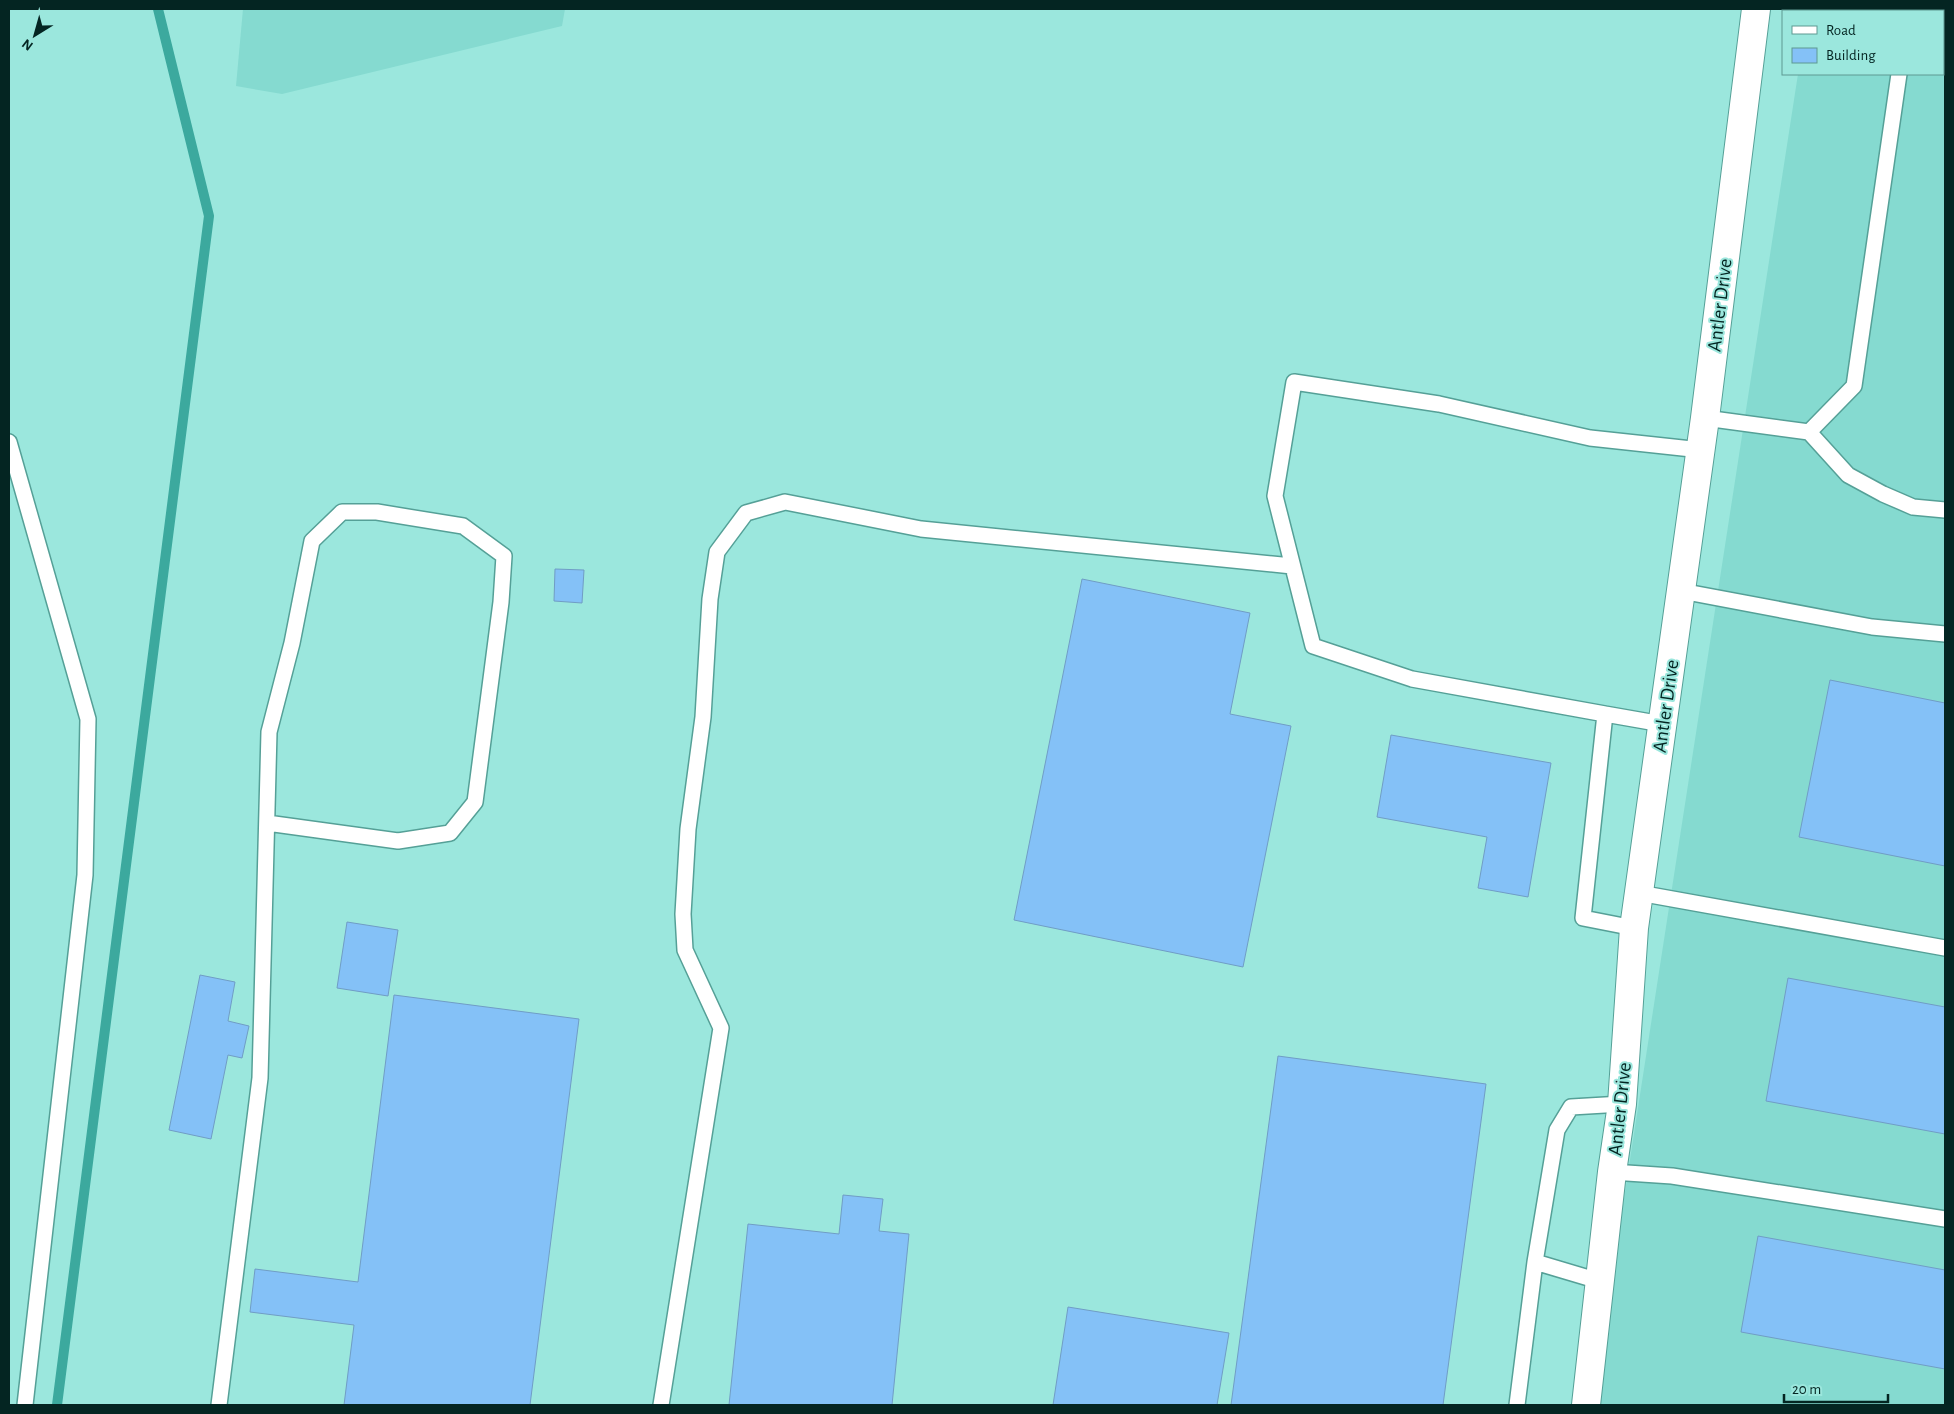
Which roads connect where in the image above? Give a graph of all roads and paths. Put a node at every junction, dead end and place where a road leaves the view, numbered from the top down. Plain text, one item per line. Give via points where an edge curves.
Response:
1 (1756, 9) edge
2 (1899, 75) edge
3 (1705, 418) junction
4 (1809, 432) junction
5 (9, 442) edge
6 (1701, 450) junction
7 (1945, 510) edge
8 (1292, 566) junction
9 (1681, 591) junction
10 (1945, 634) edge
11 (1605, 714) junction
12 (1662, 724) junction
13 (267, 823) junction
14 (1639, 894) junction
15 (1634, 928) junction
16 (1945, 948) edge
17 (1622, 1104) junction
18 (1612, 1172) junction
19 (1945, 1218) edge
20 (1535, 1262) junction
21 (1599, 1281) junction
22 (25, 1405) edge
23 (219, 1405) edge
24 (662, 1405) edge
25 (1517, 1405) edge
26 (1586, 1405) edge

1 - 3 street, Antler Drive
2 - 4 lane via 1854,386
3 - 4 lane
3 - 6 street, Antler Drive
4 - 7 lane via 1848,475 1913,507
5 - 22 lane via 88,719 85,875
6 - 8 lane via 1590,438 1439,404 1294,382 1274,496
6 - 9 street, Antler Drive
8 - 11 lane via 1313,646 1412,680
8 - 24 lane via 921,529 785,502 746,513 717,552 710,599 703,717 688,829 682,914 685,950 721,1028
9 - 10 lane via 1872,626
9 - 12 street, Antler Drive
11 - 12 lane
11 - 15 lane via 1583,918
12 - 14 street, Antler Drive
13 - 13 lane via 269,732 292,643 312,541 342,512 377,512 463,526 504,556 475,802 450,833 398,841
13 - 23 lane via 260,1078
14 - 15 street, Antler Drive
14 - 16 lane
15 - 17 street, Antler Drive
17 - 18 street, Antler Drive
17 - 20 lane via 1571,1107 1557,1130
18 - 19 lane via 1672,1176
18 - 21 street, Antler Drive
20 - 21 lane
20 - 25 lane
21 - 26 street, Antler Drive

